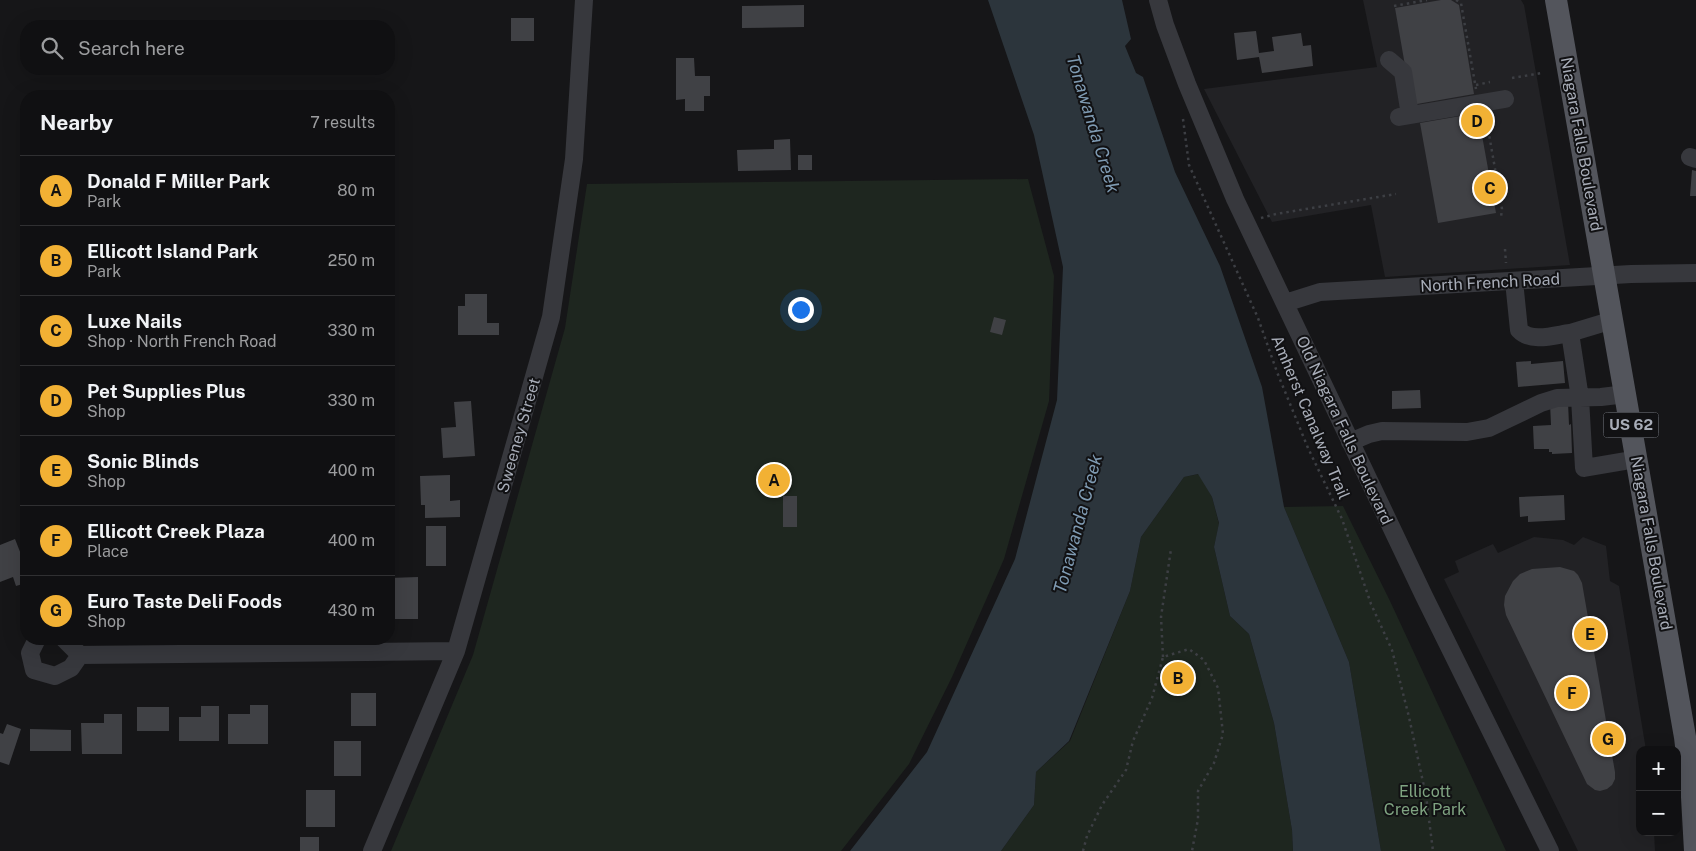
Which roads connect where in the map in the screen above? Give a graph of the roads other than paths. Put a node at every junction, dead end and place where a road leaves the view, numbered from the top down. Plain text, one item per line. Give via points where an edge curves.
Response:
1 (584, 0) edge
2 (1158, 0) edge
3 (1556, 0) edge
4 (1389, 60) dead end
5 (1505, 99) dead end
6 (1696, 273) edge
7 (1605, 276) junction
8 (1514, 281) junction
9 (1285, 302) junction
10 (1613, 320) junction
11 (1570, 333) junction
12 (1626, 394) junction
13 (1580, 398) junction
14 (1350, 442) junction
15 (1637, 459) junction
16 (34, 645) edge
17 (70, 645) edge
18 (456, 651) junction
19 (80, 655) junction
20 (372, 851) edge
21 (1550, 851) edge
22 (1694, 851) edge

1 - 18 street, Sweeney Street via 574,159 551,317
2 - 9 street, Old Niagara Falls Boulevard via 1210,142
3 - 7 main road, Niagara Falls Boulevard / US 62
4 - 5 street via 1403,72 1405,116
6 - 7 street, North French Road
7 - 8 street, North French Road
7 - 10 main road, Niagara Falls Boulevard / US 62
8 - 9 street, North French Road via 1320,292
8 - 11 street via 1519,330 1523,335 1531,338
9 - 14 street, Old Niagara Falls Boulevard
10 - 11 street
10 - 12 main road, Niagara Falls Boulevard / US 62
11 - 13 street
12 - 13 street
12 - 15 main road, Niagara Falls Boulevard / US 62
13 - 14 street via 1557,398 1541,403 1489,428 1467,432 1382,431
13 - 15 street via 1584,468
14 - 21 street, Old Niagara Falls Boulevard
15 - 22 main road, Niagara Falls Boulevard / US 62 via 1685,737
16 - 19 street via 30,653 34,670 55,676 71,668
17 - 19 street
18 - 19 street
18 - 20 street, Sweeney Street

